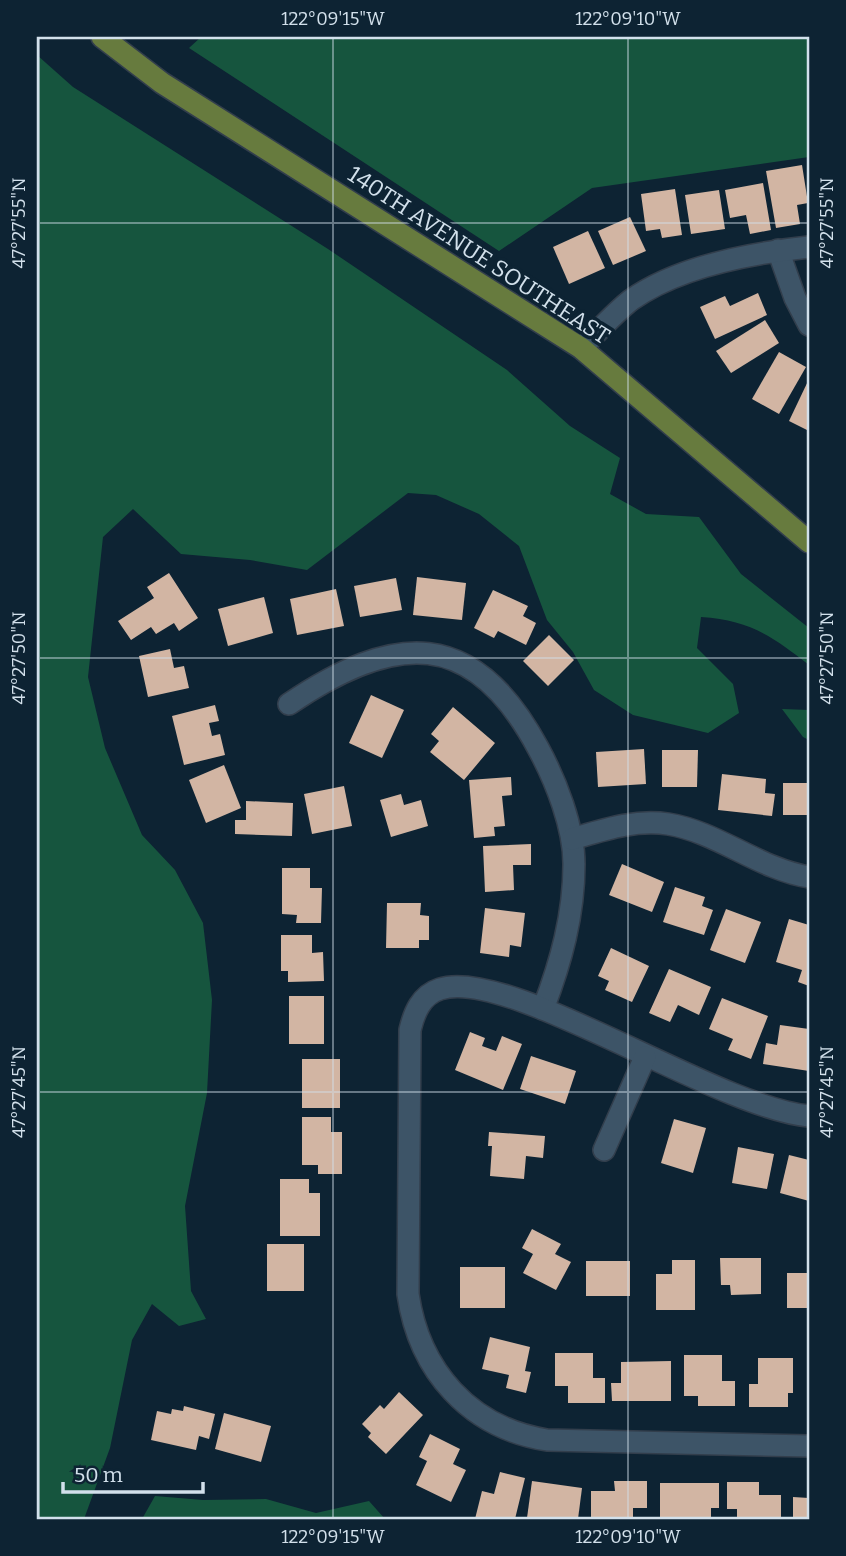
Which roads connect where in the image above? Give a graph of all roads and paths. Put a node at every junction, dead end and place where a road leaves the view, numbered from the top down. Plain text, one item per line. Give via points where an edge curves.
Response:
1 (102, 37) edge
2 (809, 247) edge
3 (778, 250) junction
4 (809, 325) edge
5 (581, 348) junction
6 (809, 542) edge
7 (289, 704) dead end
8 (572, 839) junction
9 (809, 877) edge
10 (543, 1009) junction
11 (645, 1057) junction
12 (809, 1116) edge
13 (604, 1150) dead end
14 (809, 1446) edge

1 - 5 main road, 140TH AVENUE SOUTHEAST via 162,83
2 - 3 street
3 - 4 street
3 - 5 street via 719,262 659,285 631,301
5 - 6 main road, 140TH AVENUE SOUTHEAST
7 - 8 street via 330,677 385,655 433,654 460,662 502,691 521,715 546,762
8 - 9 street via 621,826 667,824 773,869
8 - 10 street via 568,928
10 - 11 street
10 - 14 street via 462,987 441,989 419,1005 410,1030 408,1294 411,1319 436,1373 488,1421 547,1440
11 - 12 street via 791,1115
11 - 13 street

